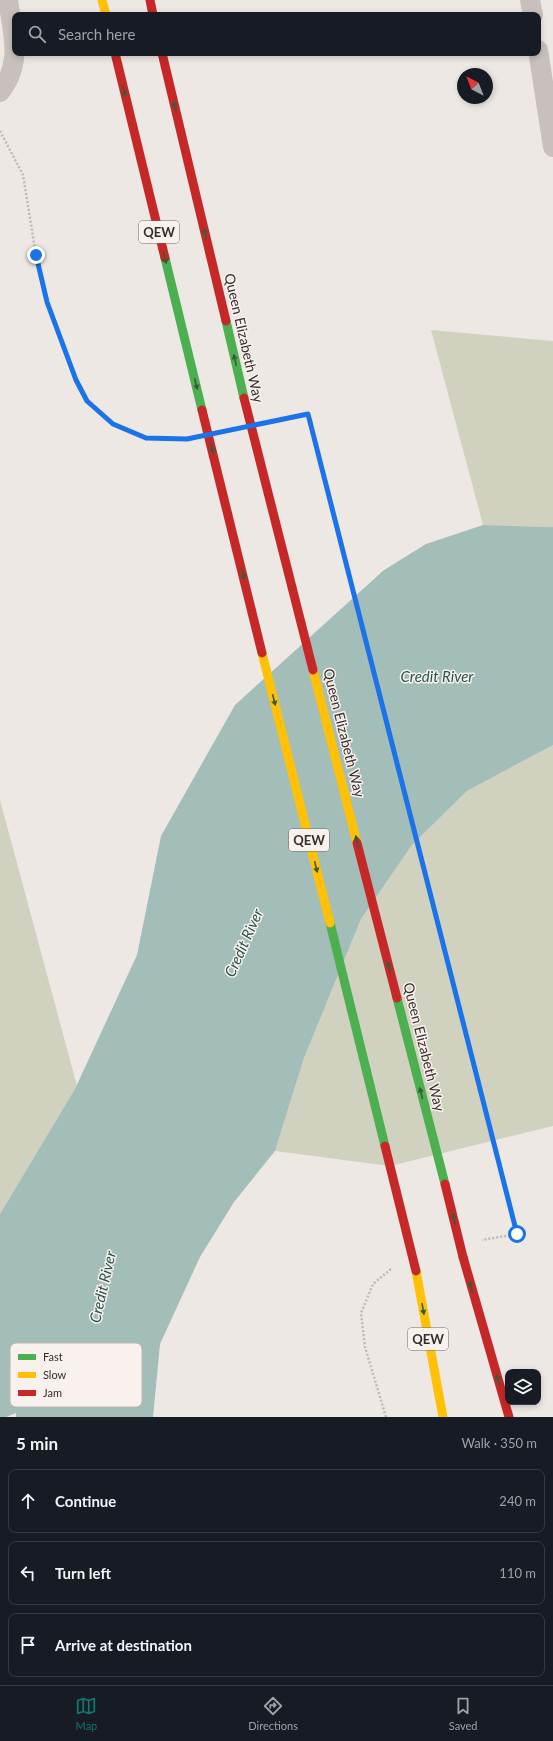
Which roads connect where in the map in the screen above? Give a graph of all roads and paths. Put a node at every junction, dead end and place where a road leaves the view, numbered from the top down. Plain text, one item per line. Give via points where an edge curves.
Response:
1 (8, 0) edge
2 (102, 0) edge
3 (150, 0) edge
4 (530, 0) edge
5 (105, 12) edge
6 (152, 12) edge
7 (532, 12) edge
8 (12, 28) edge
9 (14, 56) edge
10 (116, 56) edge
11 (163, 56) edge
12 (539, 56) edge
13 (0, 92) edge
14 (0, 131) edge
15 (553, 147) edge
16 (270, 422) dead end
17 (187, 439) dead end
18 (517, 1234) dead end
19 (443, 1417) edge
20 (509, 1417) edge

1 - 8 street
2 - 5 highway
3 - 6 highway
4 - 7 street
9 - 13 street via 8,82
10 -> 19 highway, QEW, bridge via 416,1271
20 -> 11 highway, Queen Elizabeth Way, bridge via 463,1257 244,398
12 - 15 street
14 - 17 path via 23,174 36,255 47,302 76,380 87,401 113,424 146,438
16 - 18 path via 308,414

